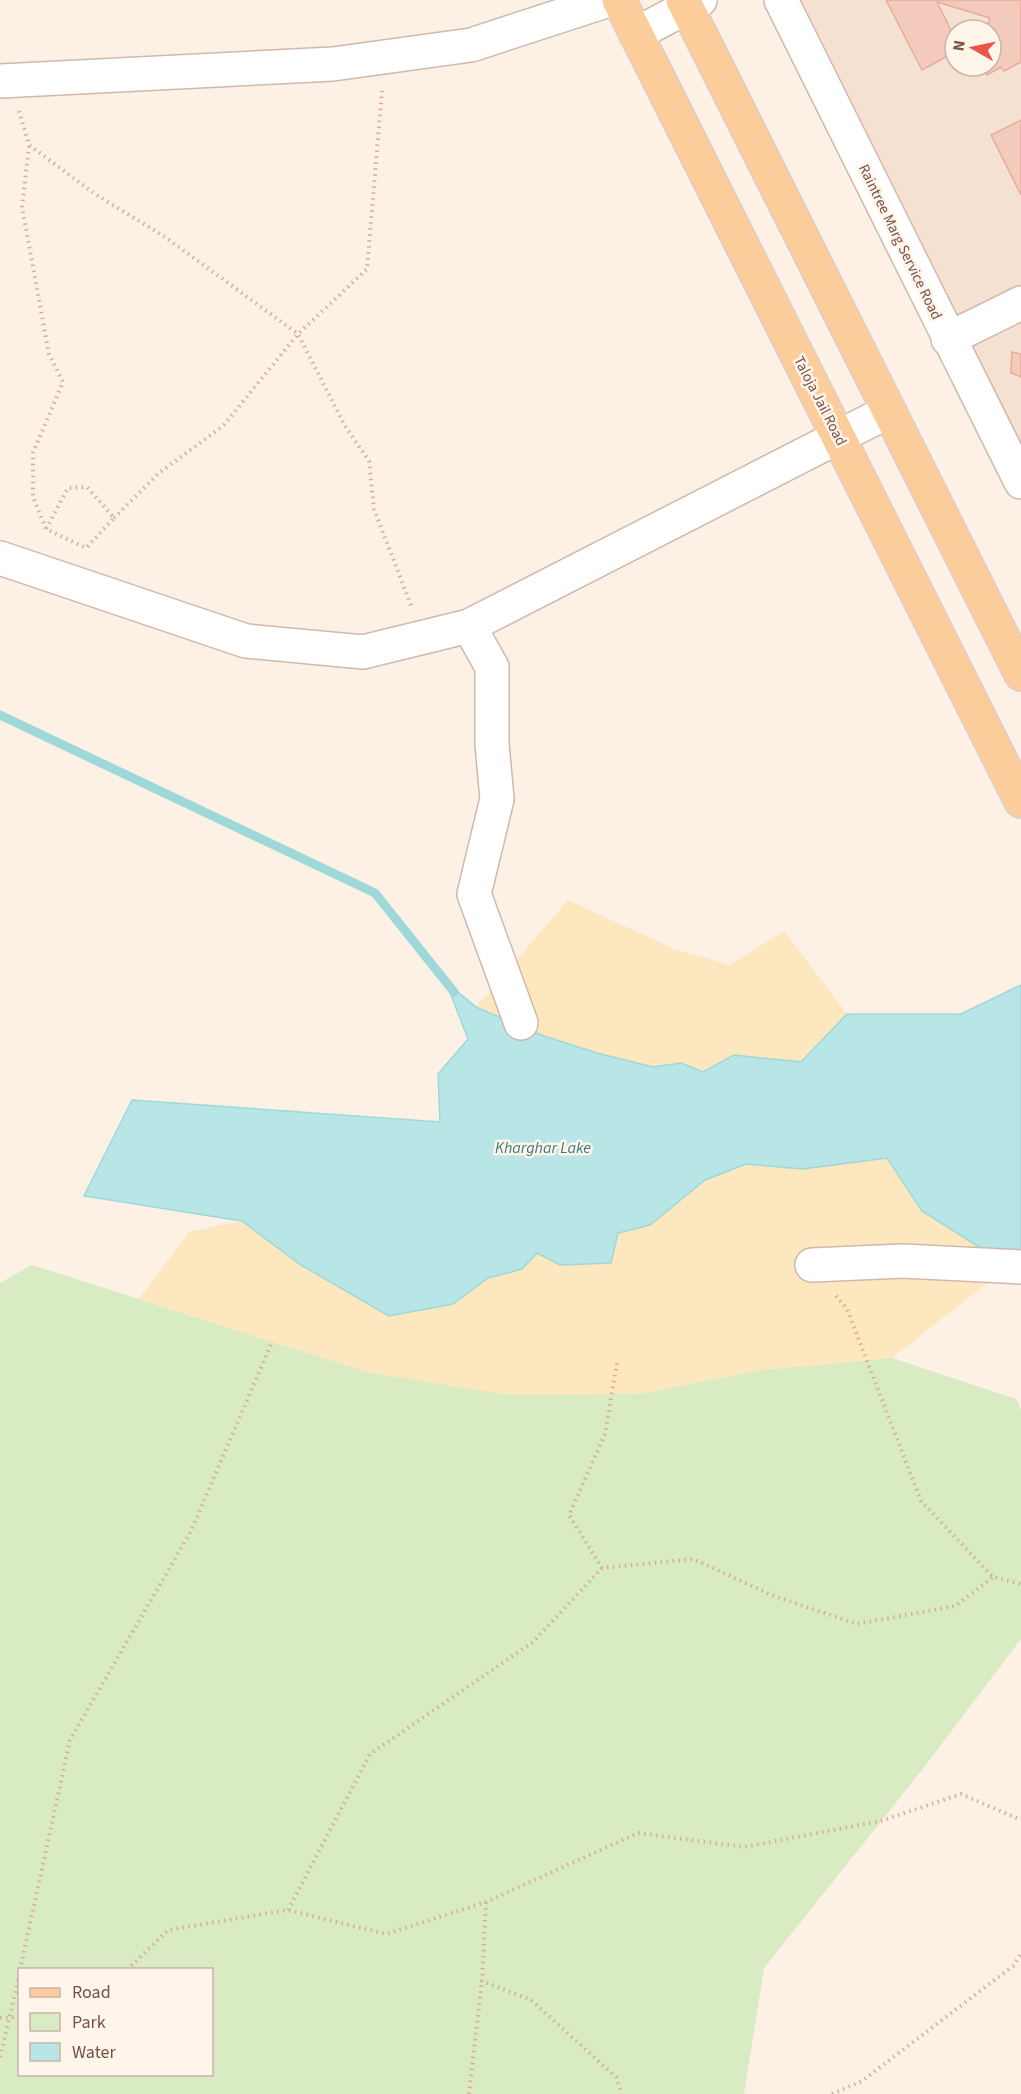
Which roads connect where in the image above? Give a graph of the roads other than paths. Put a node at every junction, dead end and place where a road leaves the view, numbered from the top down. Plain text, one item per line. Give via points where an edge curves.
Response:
1 (609, 0) edge
2 (619, 0) edge
3 (781, 0) edge
4 (690, 2) edge
5 (636, 34) junction
6 (5, 81) edge
7 (1021, 303) edge
8 (948, 339) junction
9 (889, 411) junction
10 (838, 437) junction
11 (1021, 482) edge
12 (0, 558) edge
13 (469, 626) junction
14 (1021, 674) edge
15 (1021, 801) edge
16 (521, 1023) dead end
17 (812, 1265) road end
18 (1021, 1267) edge

1 - 6 street via 471,45 333,64
2 - 5 main road, Taloja Jail Road
3 - 8 street, Raintree Marg Service Road
4 - 5 street
4 - 9 main road
5 - 10 main road, Taloja Jail Road
7 - 8 street
8 - 11 street, Raintree Marg Service Road
9 - 10 street
9 - 14 main road
10 - 13 street
10 - 15 main road, Taloja Jail Road
12 - 13 street via 246,641 363,652
13 - 16 street via 492,667 496,799 474,894
17 - 18 street via 903,1261

